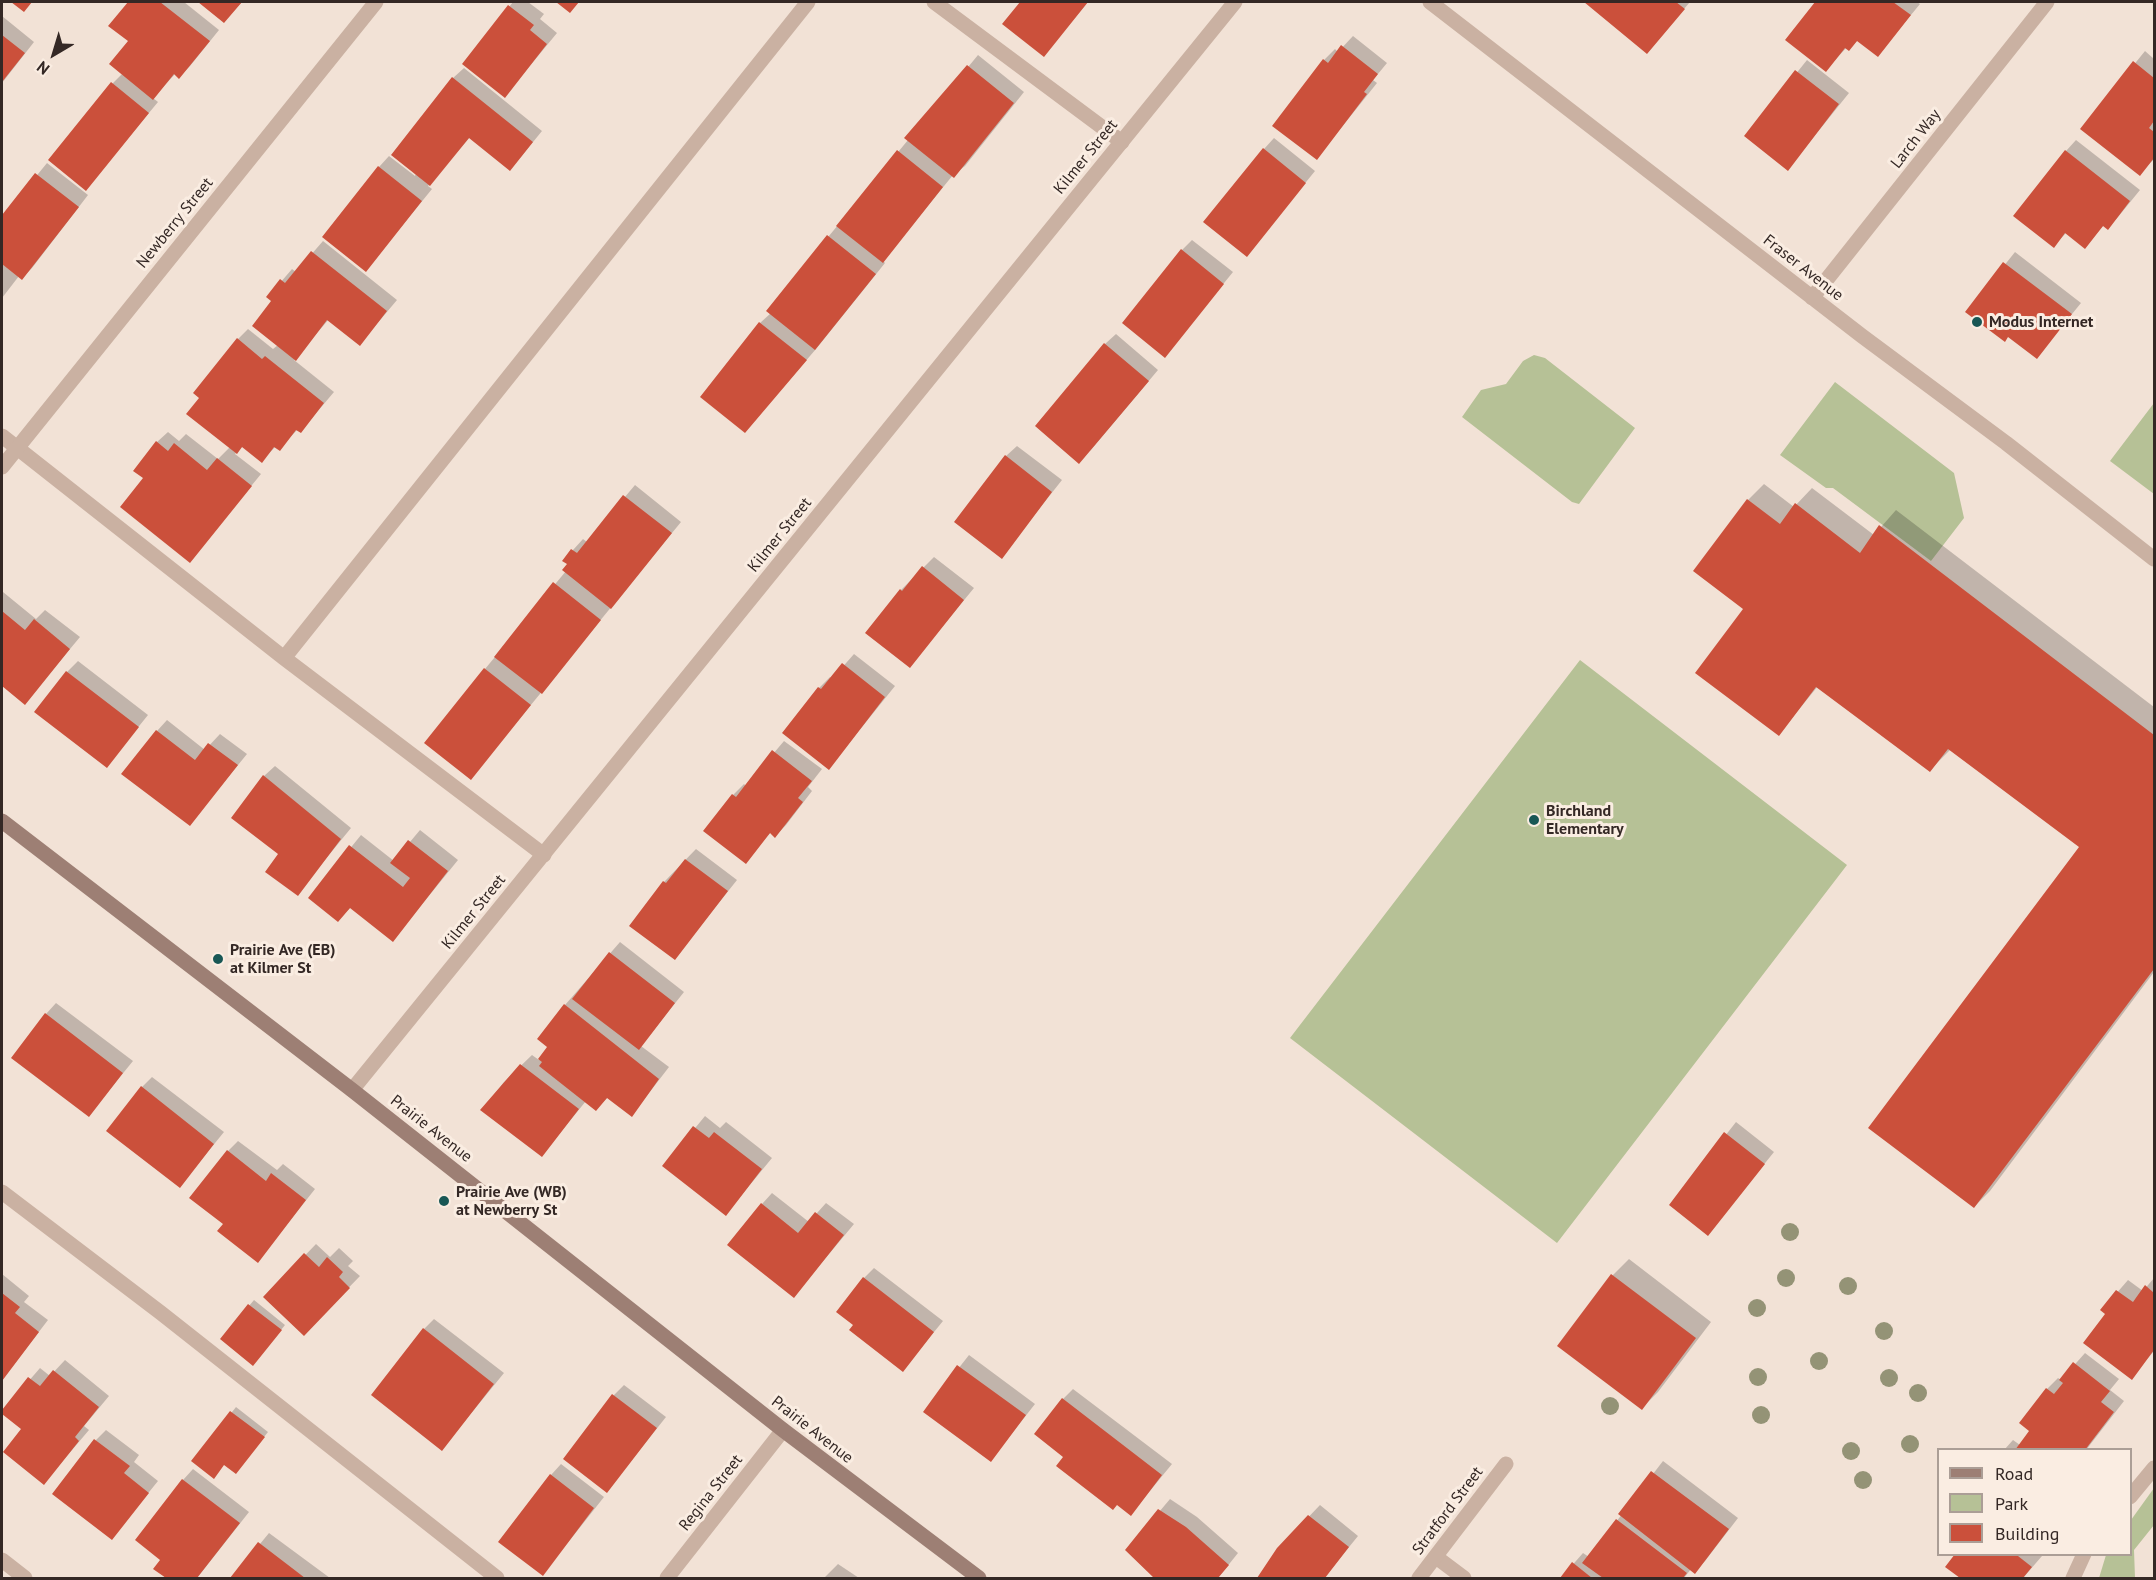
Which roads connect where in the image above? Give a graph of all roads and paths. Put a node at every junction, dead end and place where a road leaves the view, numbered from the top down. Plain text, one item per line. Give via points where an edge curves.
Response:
1 (376, 2) edge
2 (808, 2) edge
3 (934, 2) edge
4 (1235, 2) edge
5 (1430, 2) edge
6 (2048, 2) edge
7 (1122, 142) junction
8 (1812, 298) junction
9 (2, 436) edge
10 (17, 448) junction
11 (2, 467) edge
12 (2154, 559) edge
13 (284, 658) junction
14 (2, 821) edge
15 (544, 855) junction
16 (352, 1090) junction
17 (2, 1192) edge
18 (783, 1430) junction
19 (1506, 1464) dead end
20 (2154, 1468) edge
21 (2132, 1495) edge
22 (2083, 1556) edge
23 (1436, 1557) junction
24 (2, 1560) edge
25 (25, 1578) edge
26 (497, 1578) edge
27 (667, 1578) edge
28 (979, 1578) edge
29 (1419, 1578) edge
30 (1464, 1578) edge
31 (2073, 1578) edge

1 - 10 street, Newberry Street
2 - 13 street
3 - 7 street
4 - 7 street, Kilmer Street
5 - 8 street, Fraser Avenue
6 - 8 street, Larch Way
7 - 15 street, Kilmer Street
8 - 12 street, Fraser Avenue
9 - 10 street
10 - 11 street, Newberry Street
10 - 13 street
13 - 15 street
14 - 16 main road, Prairie Avenue
15 - 16 street, Kilmer Street
16 - 18 main road, Prairie Avenue
17 - 26 street
18 - 27 street, Regina Street
18 - 28 main road, Prairie Avenue
19 - 23 street, Stratford Street
20 - 21 street
22 - 31 street
23 - 29 street, Stratford Street
23 - 30 street
24 - 25 street

